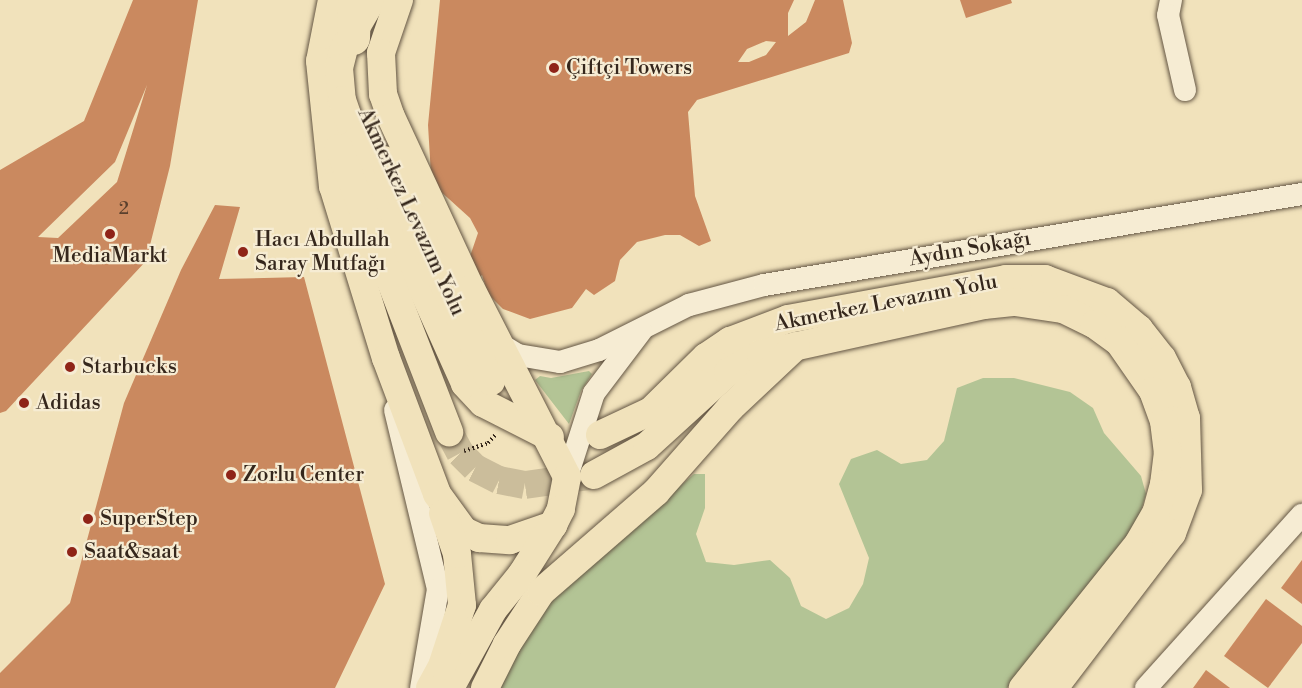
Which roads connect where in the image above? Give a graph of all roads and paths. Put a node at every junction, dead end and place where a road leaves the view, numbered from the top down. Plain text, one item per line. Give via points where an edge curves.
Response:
1 (332, 0) edge
2 (354, 0) edge
3 (372, 0) edge
4 (399, 0) edge
5 (1171, 0) edge
6 (353, 38) junction
7 (1185, 90) dead end
8 (328, 118) junction
9 (1302, 194) edge
10 (644, 328) junction
11 (498, 343) junction
12 (796, 346) junction
13 (386, 358) junction
14 (491, 381) dead end
15 (499, 431) dead end
16 (600, 435) dead end
17 (550, 437) junction
18 (452, 443) joint
19 (581, 476) junction
20 (438, 494) junction
21 (1302, 515) edge
22 (553, 525) junction
23 (421, 688) edge
24 (430, 688) edge
25 (450, 688) edge
26 (485, 688) edge
27 (1023, 688) edge
28 (1054, 688) edge
29 (1146, 688) edge

1 - 8 main road via 320,61
2 - 6 highway
3 - 6 main road
4 - 11 main road via 381,53 383,94 408,158
5 - 7 street via 1168,15
6 - 14 main road, Akmerkez Levazım Yolu via 352,72 358,98
6 - 17 main road via 344,48 339,68 342,100 453,364 483,403
8 - 13 main road via 333,186
8 - 18 main road, Akmerkez Levazım Yolu
9 - 10 street, Aydın Sokağı via 764,285 689,305
10 - 11 street, Aydın Sokağı via 582,357 560,362 518,355
10 - 19 street, Aydın Sokağı via 594,393
11 - 17 main road
12 - 19 main road, Akmerkez Levazım Yolu via 743,362 647,446
12 - 26 main road via 731,407 656,492 541,592 507,644
12 - 27 main road, Akmerkez Levazım Yolu via 984,305 1027,303 1063,309 1094,324 1119,342 1137,364 1164,421 1168,452 1155,513 1139,543
13 - 20 main road
13 - 23 street via 438,589
15 - 18 path via 488,443
16 - 28 main road, Akmerkez Levazım Yolu via 651,411 706,357 730,341 788,319 1006,279 1045,279 1107,303 1139,329 1162,358 1177,387 1186,418 1188,490 1172,533
17 - 19 main road
19 - 22 main road
20 - 22 main road via 464,531 479,538 510,540
20 - 24 main road via 457,554 462,605 442,666
21 - 29 street
22 - 25 main road via 522,574 492,610

